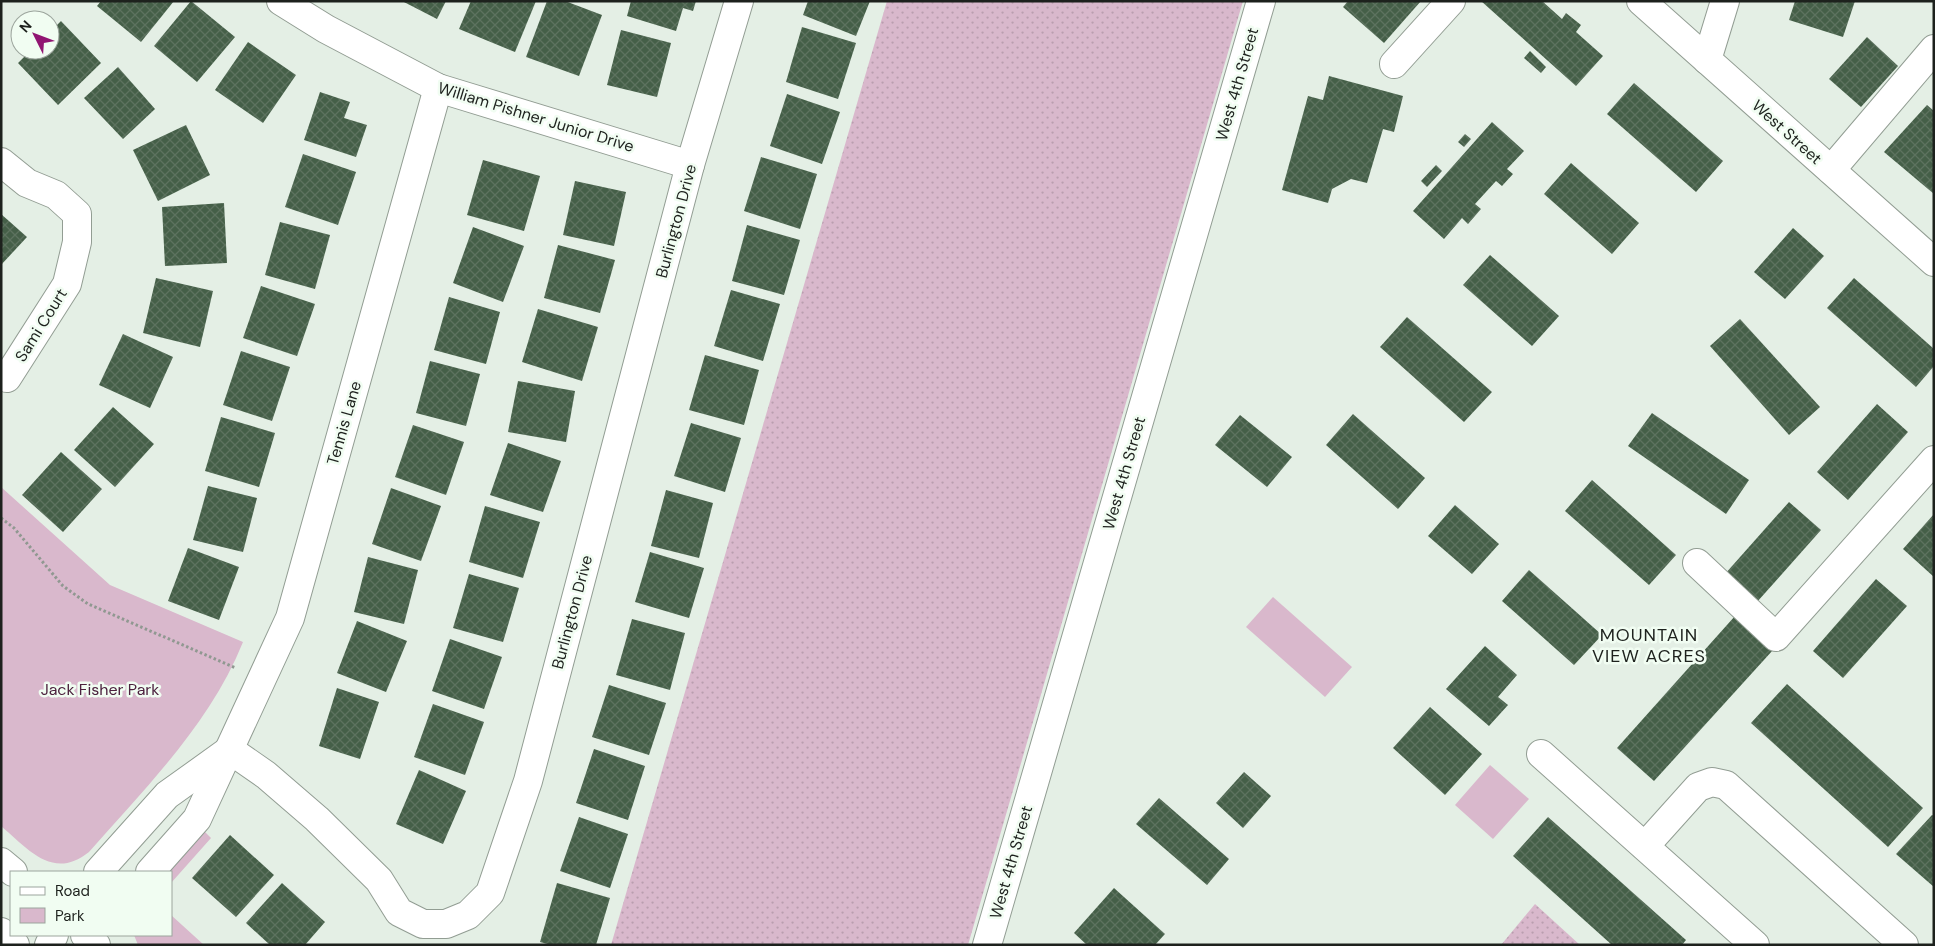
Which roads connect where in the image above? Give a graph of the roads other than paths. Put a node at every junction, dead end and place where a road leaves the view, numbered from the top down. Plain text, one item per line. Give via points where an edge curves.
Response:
1 (281, 1) edge
2 (739, 1) edge
3 (1261, 1) edge
4 (1450, 1) edge
5 (1641, 1) edge
6 (1725, 1) edge
7 (1934, 49) edge
8 (1707, 60) junction
9 (1394, 64) dead end
10 (438, 88) junction
11 (1, 162) edge
12 (690, 165) junction
13 (1831, 170) junction
14 (1934, 262) edge
15 (7, 378) dead end
16 (1934, 460) edge
17 (1696, 563) dead end
18 (230, 750) junction
19 (1541, 754) dead end
20 (1645, 846) junction
21 (1, 862) edge
22 (12, 871) edge
23 (99, 871) edge
24 (151, 871) edge
25 (1, 932) edge
26 (15, 945) edge
27 (987, 945) edge
28 (1755, 945) edge
29 (1904, 945) edge

1 - 10 street, William Pishner Junior Drive via 326,29
2 - 12 street, Burlington Drive
3 - 27 street, West 4th Street
4 - 9 street
5 - 8 street, West Street
6 - 8 street
7 - 13 street
8 - 13 street, West Street
10 - 12 street, William Pishner Junior Drive
10 - 18 street, Tennis Lane via 290,618
11 - 15 street, Sami Court via 27,182 56,195 77,214 77,242 67,284
12 - 18 street, Burlington Drive via 528,781 490,893 468,915 446,924 423,924 399,912 379,880 317,819 266,775
13 - 14 street, West Street
16 - 17 street via 1776,637
18 - 23 street via 167,795
18 - 24 street, Tennis Lane via 196,819
19 - 20 street
20 - 28 street
20 - 29 street via 1698,787 1712,782 1726,785
21 - 22 street
25 - 26 street

